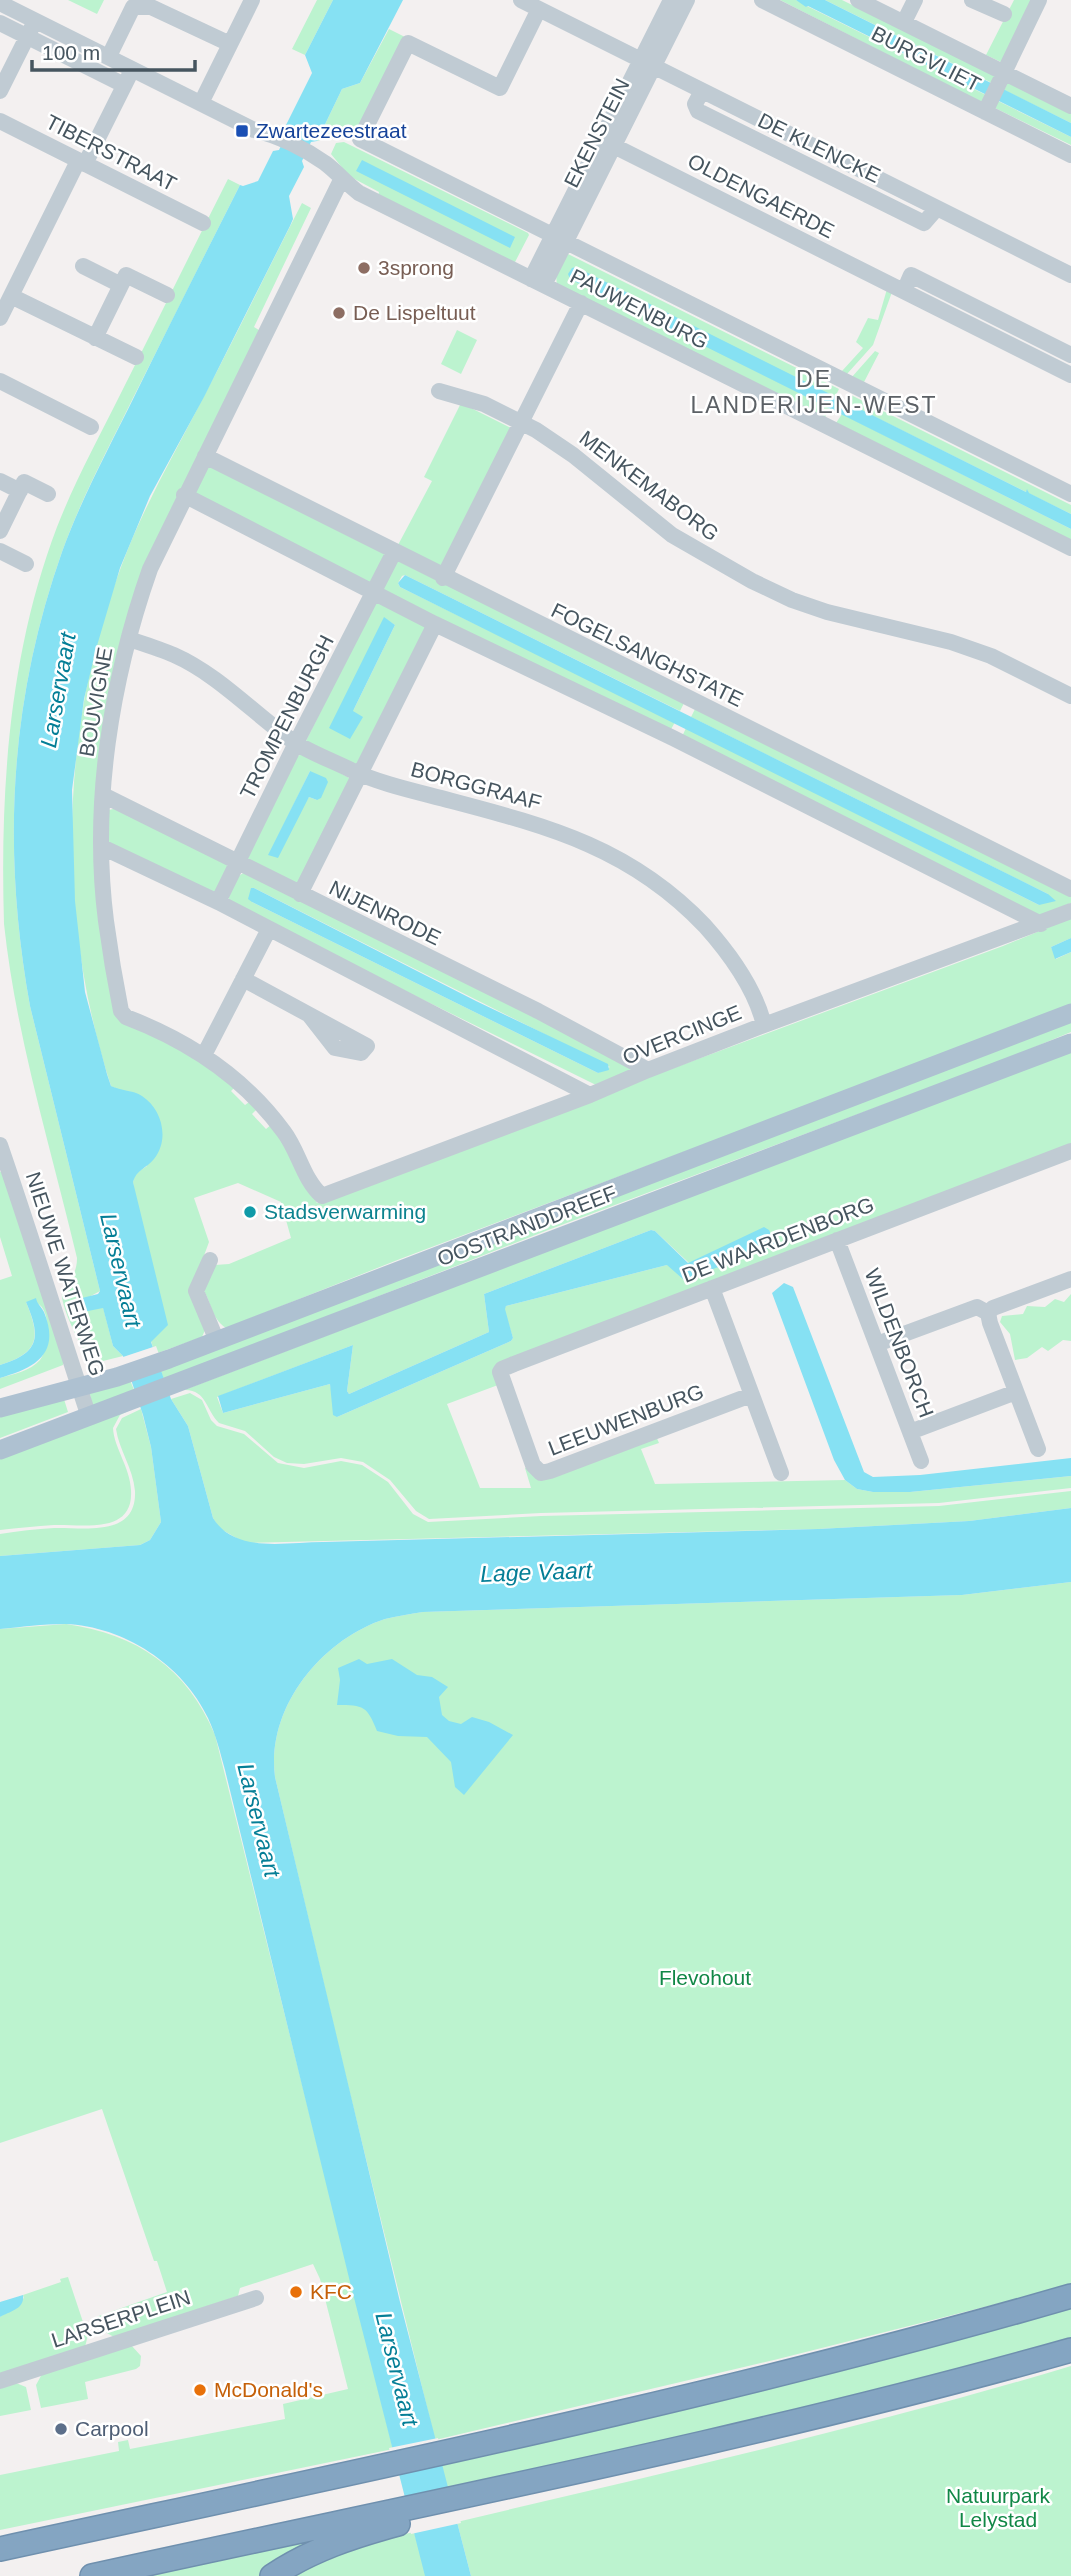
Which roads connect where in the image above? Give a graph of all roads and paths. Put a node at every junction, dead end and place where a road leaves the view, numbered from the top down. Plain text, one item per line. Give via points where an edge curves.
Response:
1 (10, 0) edge
2 (252, 0) edge
3 (521, 0) edge
4 (671, 0) edge
5 (687, 0) edge
6 (762, 0) edge
7 (859, 0) edge
8 (915, 0) edge
9 (972, 0) edge
10 (1039, 0) edge
11 (0, 3) edge
12 (539, 9) junction
13 (1004, 14) dead end
14 (37, 17) junction
15 (0, 23) edge
16 (904, 23) junction
17 (27, 37) junction
18 (230, 44) junction
19 (111, 50) junction
20 (647, 64) junction
21 (134, 66) junction
22 (1002, 76) junction
23 (124, 85) junction
24 (0, 91) edge
25 (203, 99) junction
26 (1071, 106) edge
27 (988, 107) junction
28 (0, 121) edge
29 (606, 144) junction
30 (1071, 155) edge
31 (82, 162) junction
32 (342, 178) junction
33 (203, 223) dead end
34 (559, 239) junction
35 (83, 266) dead end
36 (1071, 275) edge
37 (538, 282) junction
38 (121, 285) junction
39 (904, 291) junction
40 (167, 295) dead end
41 (11, 296) junction
42 (581, 303) junction
43 (0, 318) edge
44 (95, 338) junction
45 (1071, 355) edge
46 (136, 358) dead end
47 (1071, 375) edge
48 (0, 382) edge
49 (439, 391) dead end
50 (521, 423) junction
51 (91, 427) dead end
52 (205, 456) junction
53 (0, 481) edge
54 (20, 491) junction
55 (48, 494) dead end
56 (1071, 494) edge
57 (184, 495) junction
58 (0, 531) edge
59 (1071, 548) edge
60 (0, 551) edge
61 (394, 552) junction
62 (26, 564) dead end
63 (443, 578) junction
64 (374, 591) junction
65 (435, 624) junction
66 (129, 639) junction
67 (1071, 696) edge
68 (296, 743) junction
69 (359, 774) junction
70 (103, 795) junction
71 (102, 847) junction
72 (237, 863) junction
73 (1071, 889) edge
74 (300, 894) junction
75 (218, 902) junction
76 (1071, 911) edge
77 (1041, 924) junction
78 (269, 929) junction
79 (243, 979) junction
80 (1071, 1013) edge
81 (310, 1016) dead end
82 (764, 1025) junction
83 (1071, 1043) edge
84 (204, 1055) junction
85 (648, 1070) junction
86 (590, 1095) junction
87 (0, 1145) edge
88 (1071, 1151) edge
89 (312, 1188) joint
90 (837, 1240) junction
91 (210, 1260) dead end
92 (1071, 1279) edge
93 (712, 1288) junction
94 (988, 1313) junction
95 (216, 1341) junction
96 (877, 1344) junction
97 (501, 1371) joint
98 (79, 1387) junction
99 (1016, 1392) junction
100 (751, 1395) junction
101 (0, 1408) edge
102 (89, 1417) junction
103 (910, 1432) junction
104 (0, 1450) edge
105 (1038, 1450) dead end
106 (921, 1461) dead end
107 (781, 1473) dead end
108 (1071, 2296) edge
109 (256, 2298) dead end
110 (1071, 2350) edge
111 (0, 2381) edge
112 (378, 2521) junction
113 (0, 2549) edge
114 (92, 2576) edge
115 (272, 2576) edge

1 - 14 street
2 - 18 street
3 - 12 street, DE KLENCKE
4 - 20 street, EKENSTEIN
5 - 20 street, EKENSTEIN
6 - 27 street, BURGVLIET
7 - 16 street, BURGVLIET
8 - 16 street
9 - 13 street
10 - 22 street
11 - 14 street
12 - 20 street, DE KLENCKE
12 - 34 street, PAUWENBURG via 500,88 408,43 360,139
14 - 17 street
14 - 19 street
14 - 21 street
15 - 17 street
16 - 22 street, BURGVLIET
17 - 23 street
17 - 24 street
18 - 19 street via 150,7 133,7
18 - 25 street
19 - 21 street
20 - 29 street, EKENSTEIN
20 - 36 street, DE KLENCKE
21 - 23 street
21 - 25 street, PAUWENBURG
22 - 26 street, BURGVLIET
22 - 27 street
23 - 31 street
25 - 32 street, PAUWENBURG via 258,123
27 - 30 street, BURGVLIET
28 - 31 street, TIBERSTRAAT
29 - 34 street, EKENSTEIN
29 - 39 street, OLDENGAERDE
31 - 33 street, TIBERSTRAAT
31 - 41 street
32 - 37 street, PAUWENBURG via 359,193
32 - 52 street, BOUVIGNE
34 - 37 street, EKENSTEIN
34 - 56 street, PAUWENBURG
35 - 38 street
37 - 42 street, PAUWENBURG
38 - 40 street via 126,275
38 - 44 street
39 - 45 street via 911,275
39 - 47 street, OLDENGAERDE
41 - 43 street
41 - 44 street
42 - 50 street
42 - 59 street, PAUWENBURG
44 - 46 street
48 - 51 street
49 - 50 street, MENKEMABORG via 484,404
50 - 63 street
50 - 67 street, MENKEMABORG via 573,454 672,535 752,581 827,612 991,656
52 - 57 street, BOUVIGNE
52 - 61 street, FOGELSANGHSTATE
53 - 54 street
54 - 55 street via 24,482
54 - 58 street
57 - 64 street
57 - 66 street, BOUVIGNE via 150,569
60 - 62 street
61 - 63 street, FOGELSANGHSTATE
61 - 64 street, TROMPENBURGH
63 - 73 street, FOGELSANGHSTATE
64 - 65 street
64 - 68 street, TROMPENBURGH
65 - 69 street
65 - 77 street
66 - 68 street, BORGGRAAF via 175,656 215,680
66 - 70 street, BOUVIGNE via 108,739
68 - 69 street, BORGGRAAF
68 - 72 street, TROMPENBURGH
69 - 74 street
69 - 82 street, BORGGRAAF via 535,823 615,855 688,908 719,941 747,982
70 - 71 street, BOUVIGNE
70 - 72 street, NIJENRODE
71 - 75 street
71 - 84 street, BOUVIGNE via 106,919 121,1011
72 - 74 street, NIJENRODE
72 - 75 street, TROMPENBURGH
74 - 85 street, NIJENRODE
75 - 78 street
76 - 77 street, OVERCINGE
77 - 82 street, OVERCINGE
78 - 79 street
78 - 86 street
79 - 81 street
79 - 84 street
80 - 95 main road, OOSTRANDDREEF
82 - 85 street, OVERCINGE
83 - 102 main road, OOSTRANDDREEF
84 - 89 street, BOUVIGNE via 228,1073 286,1134
85 - 86 street, OVERCINGE
86 - 89 street, OVERCINGE via 322,1196
87 - 98 street, NIEUWE WATERWEG
88 - 90 street, DE WAARDENBORG
90 - 93 street, DE WAARDENBORG
90 - 96 street, WILDENBORCH
91 - 95 street via 196,1291
92 - 94 street
93 - 97 street, DE WAARDENBORG
93 - 100 street
94 - 96 street via 976,1307
94 - 99 street
95 - 98 main road, OOSTRANDDREEF
96 - 103 street, WILDENBORCH
97 - 100 street, LEEUWENBURG via 533,1465 541,1473
98 - 101 main road, OOSTRANDDREEF
98 - 102 street, NIEUWE WATERWEG
99 - 103 street
99 - 105 street
100 - 107 street
102 - 104 main road, OOSTRANDDREEF
103 - 106 street, WILDENBORCH
108 - 113 highway via 855,2356 611,2416
109 - 111 street, LARSERPLEIN
110 - 112 highway via 926,2391 511,2485 483,2497
112 - 114 highway
112 - 115 highway

